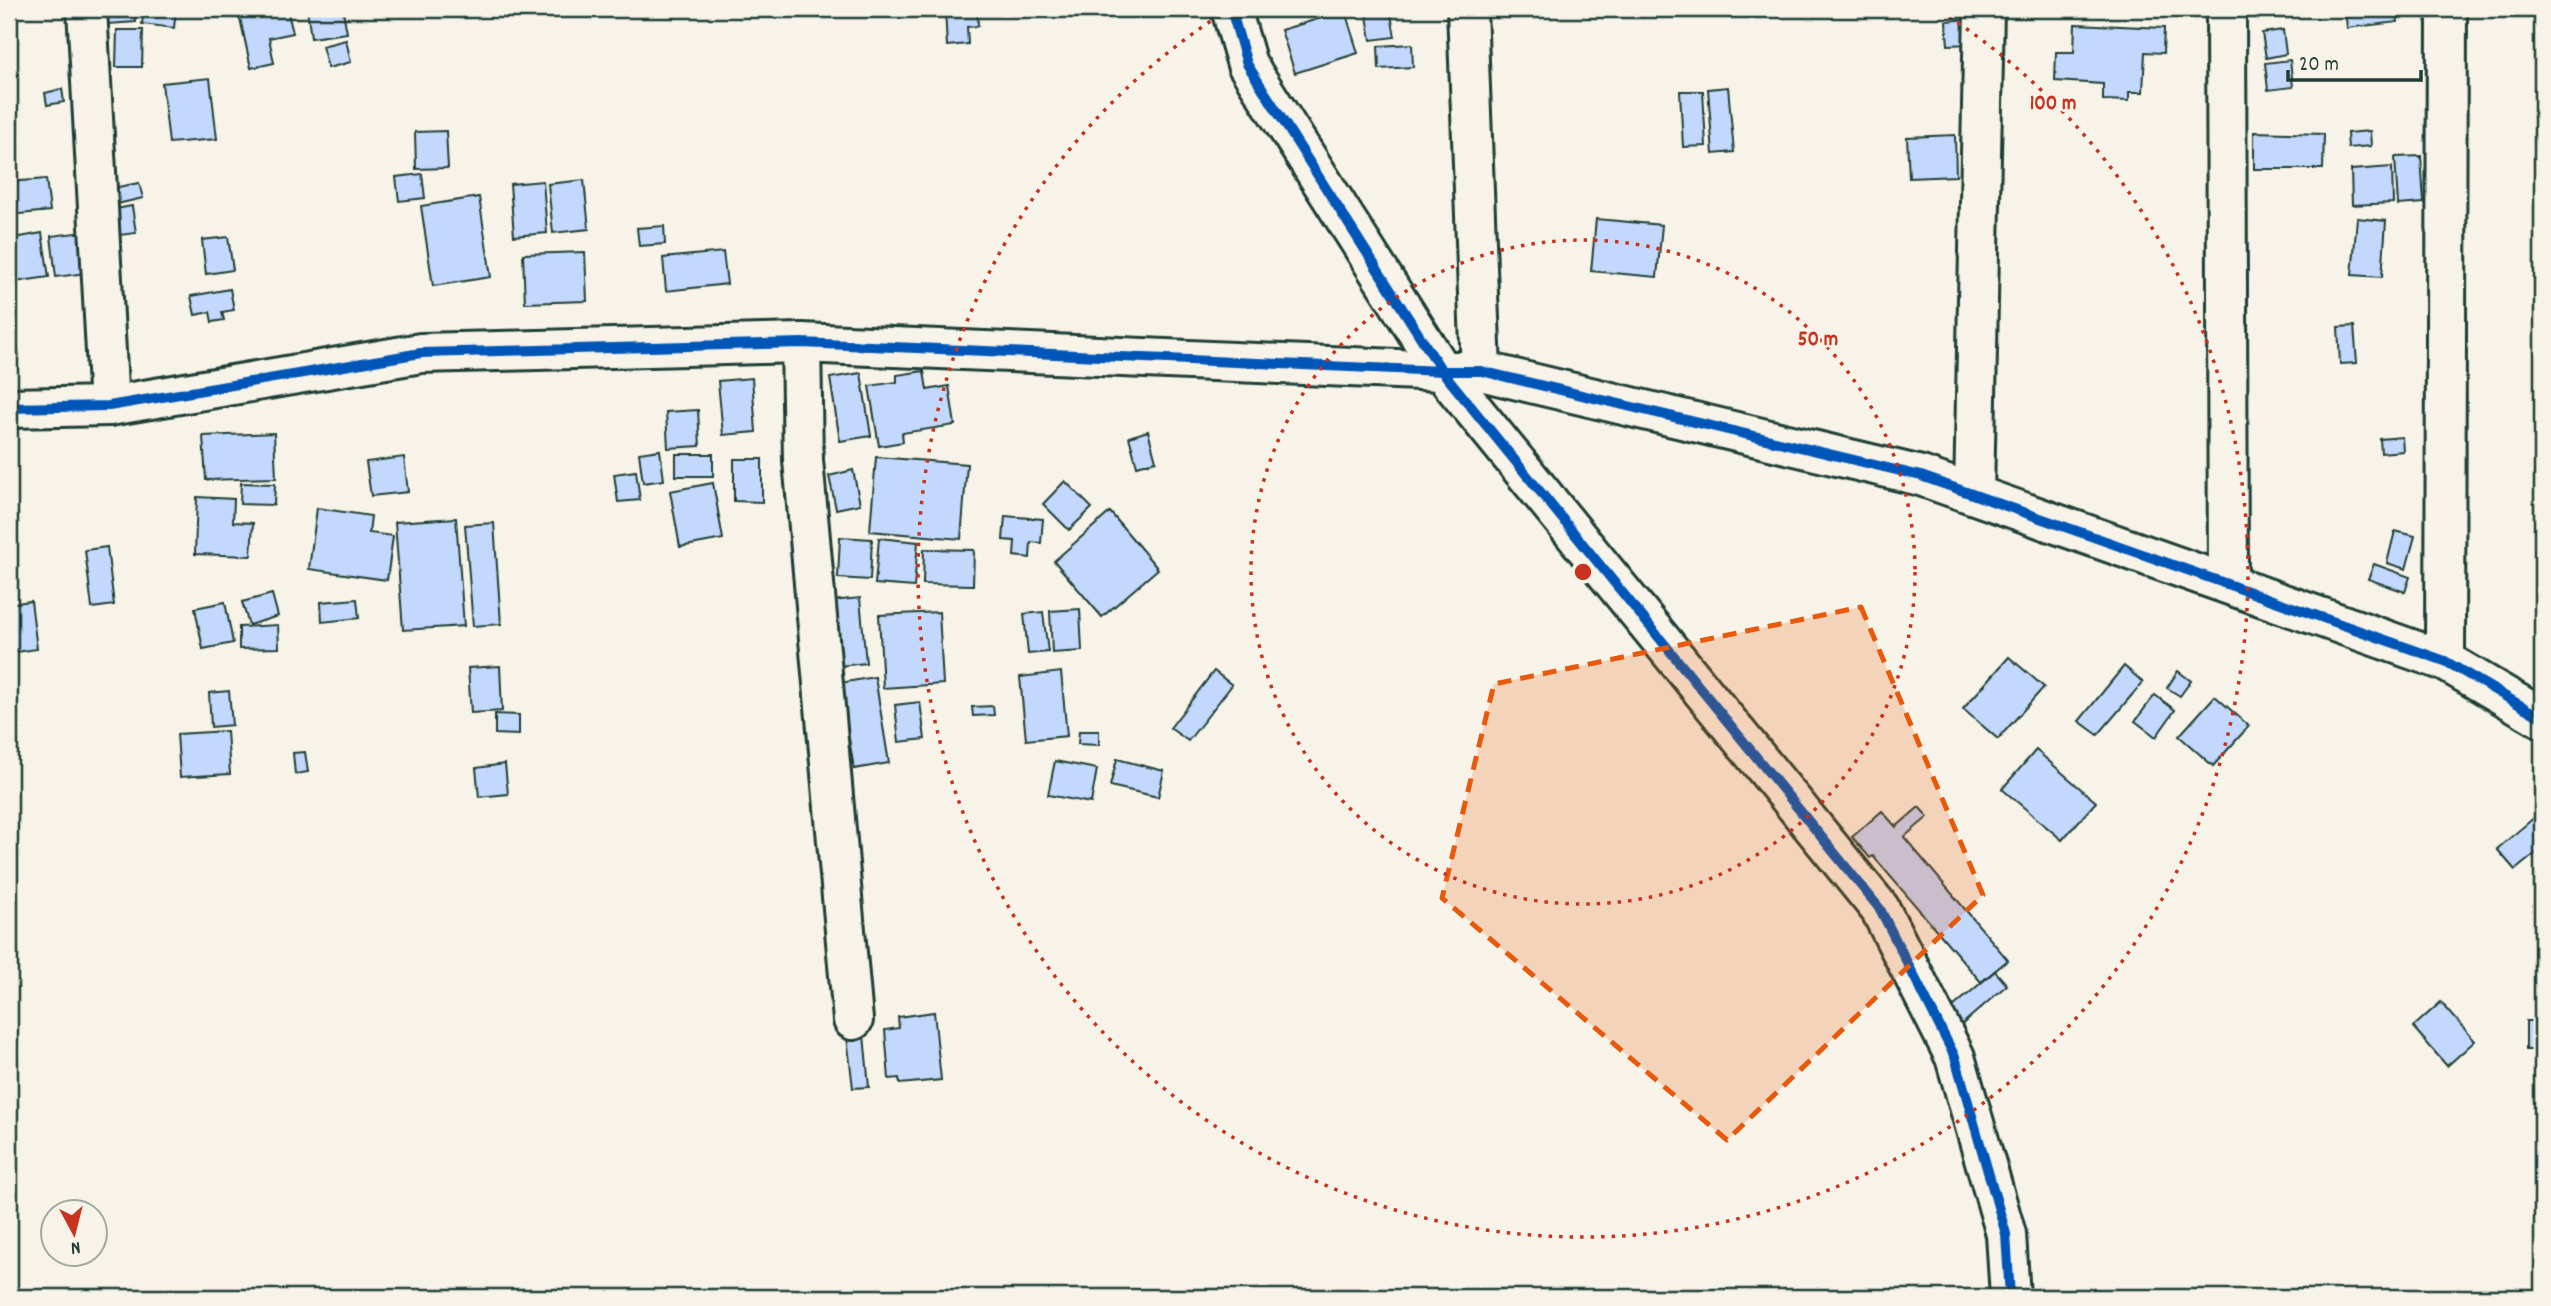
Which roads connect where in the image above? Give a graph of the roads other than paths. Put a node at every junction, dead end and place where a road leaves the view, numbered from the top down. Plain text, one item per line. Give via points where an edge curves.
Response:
1 (87, 9) edge
2 (1231, 9) edge
3 (1467, 9) edge
4 (1984, 9) edge
5 (2226, 9) edge
6 (2446, 9) edge
7 (801, 343) junction
8 (1481, 371) junction
9 (1442, 372) junction
10 (109, 406) junction
11 (9, 408) edge
12 (1974, 494) junction
13 (2228, 584) junction
14 (2445, 661) junction
15 (2542, 718) edge
16 (853, 1020) dead end
17 (2010, 1297) edge

1 - 10 street
2 - 9 street via 1247,64
3 - 8 street
4 - 12 street
5 - 13 street
6 - 14 street
7 - 9 street
7 - 10 street via 421,353
7 - 16 street via 803,460
8 - 9 street
8 - 12 street via 1921,475
9 - 17 street via 1880,909 1955,1056 2006,1234
10 - 11 street
12 - 13 street
13 - 14 street
14 - 15 street

